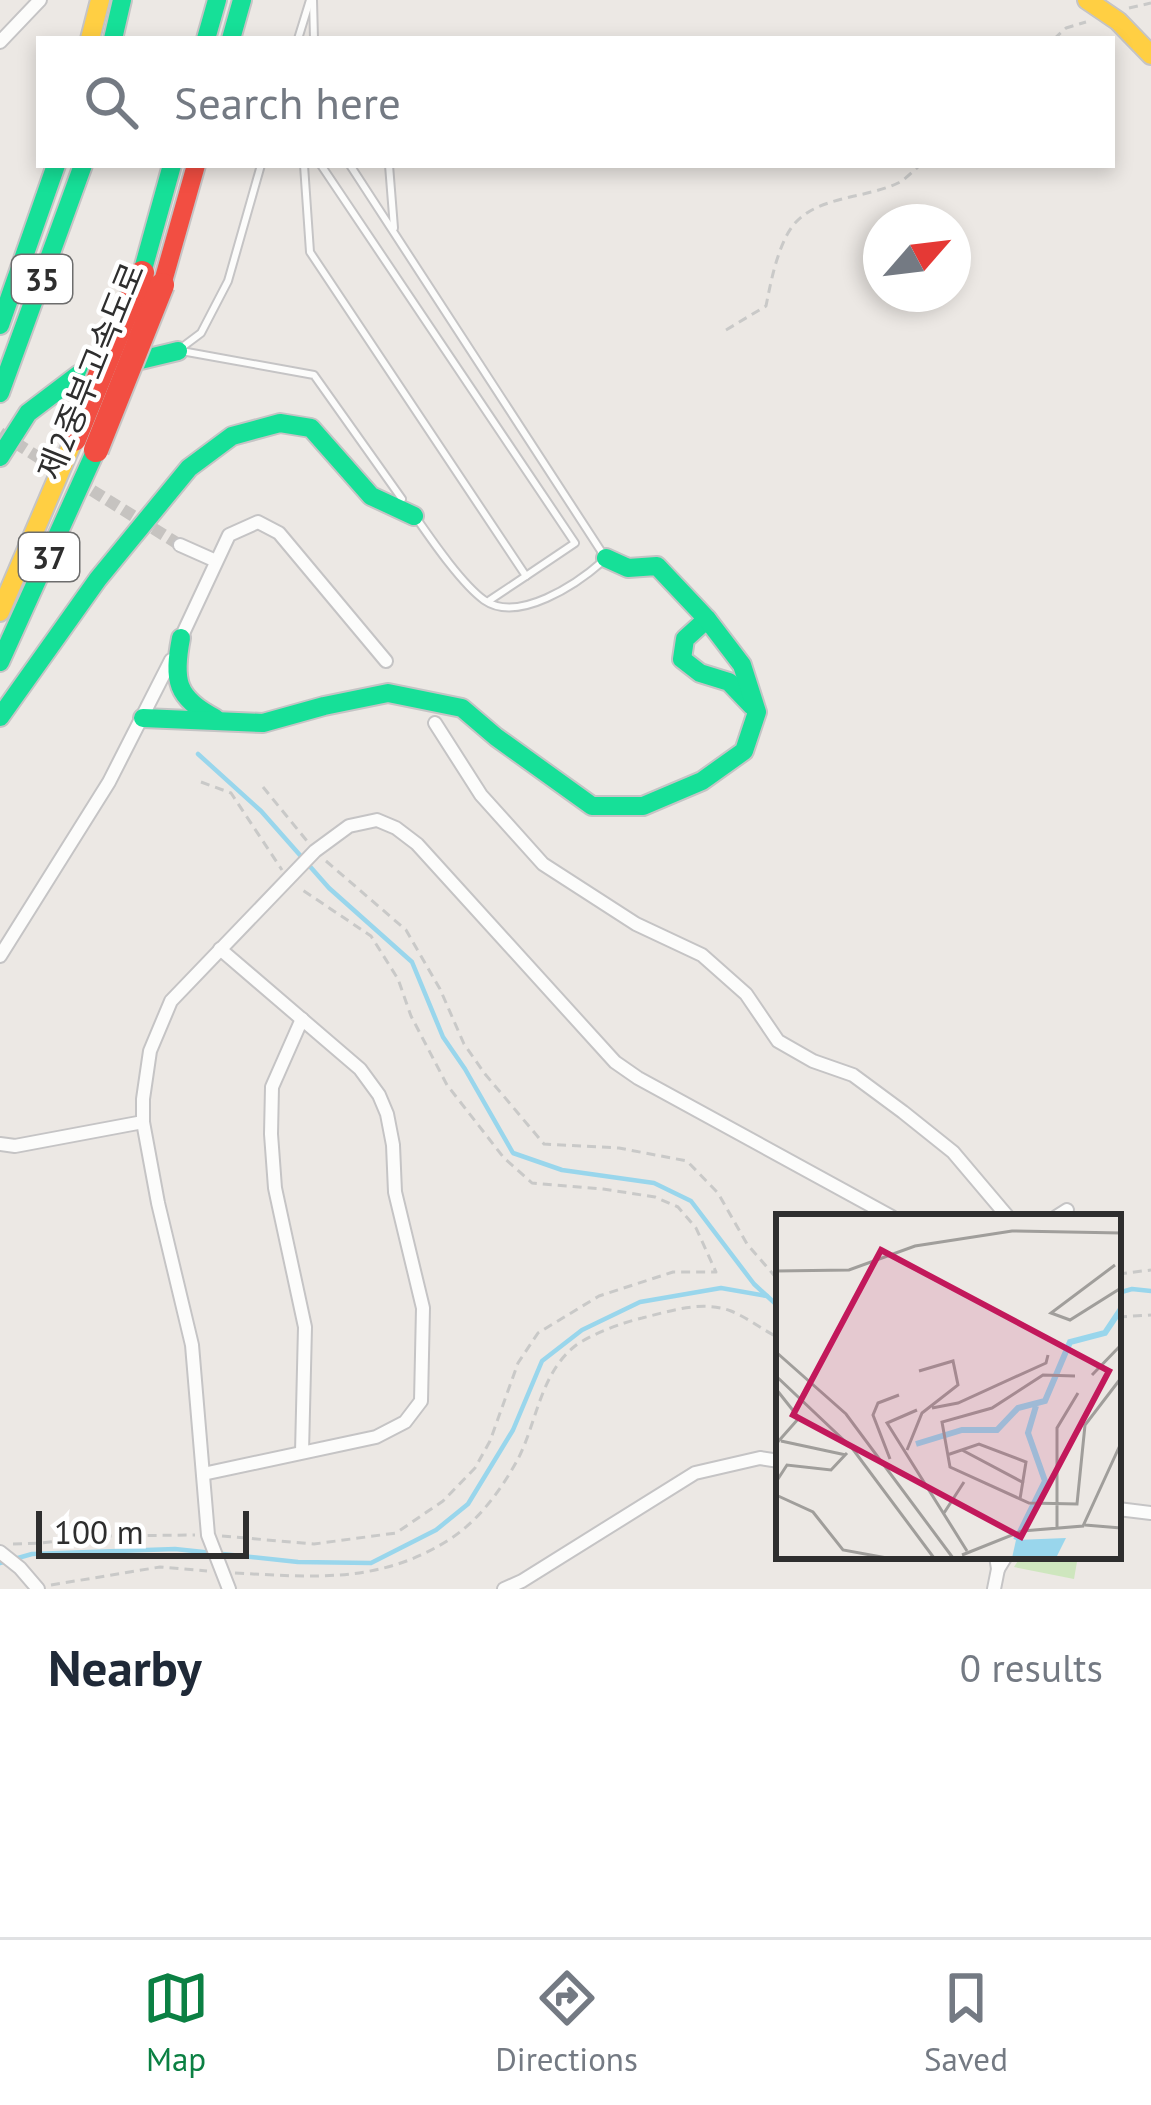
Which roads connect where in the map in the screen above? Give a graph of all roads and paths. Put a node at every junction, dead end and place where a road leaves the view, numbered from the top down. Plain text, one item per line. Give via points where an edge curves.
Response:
1 (40, 0) edge
2 (100, 0) edge
3 (122, 0) edge
4 (217, 0) edge
5 (242, 0) edge
6 (312, 0) edge
7 (1087, 0) edge
8 (91, 36) edge
9 (114, 36) edge
10 (207, 36) edge
11 (232, 36) edge
12 (299, 36) edge
13 (314, 36) edge
14 (0, 41) edge
15 (1151, 55) edge
16 (55, 168) edge
17 (82, 168) edge
18 (171, 168) edge
19 (195, 168) edge
20 (260, 168) edge
21 (304, 168) edge
22 (323, 168) edge
23 (352, 168) edge
24 (389, 168) edge
25 (917, 168) edge
26 (394, 232) junction
27 (152, 279) junction
28 (0, 325) edge
29 (726, 330) dead end
30 (178, 351) junction
31 (0, 394) edge
32 (85, 444) junction
33 (0, 457) edge
34 (414, 516) junction
35 (179, 545) tunnel mouth
36 (606, 558) junction
37 (216, 561) junction
38 (526, 576) junction
39 (487, 602) junction
40 (0, 612) edge
41 (707, 619) junction
42 (181, 638) junction
43 (0, 662) edge
44 (386, 662) dead end
45 (758, 712) junction
46 (0, 717) edge
47 (143, 718) junction
48 (222, 722) junction
49 (435, 723) dead end
50 (263, 787) dead end
51 (315, 851) junction
52 (220, 949) junction
53 (0, 956) edge
54 (302, 1019) junction
55 (143, 1122) junction
56 (0, 1144) edge
57 (887, 1214) edge
58 (1005, 1214) edge
59 (1151, 1270) edge
60 (1121, 1274) edge
61 (776, 1278) edge
62 (1151, 1315) edge
63 (1121, 1317) edge
64 (776, 1336) edge
65 (302, 1452) junction
66 (776, 1461) edge
67 (202, 1474) junction
68 (1121, 1509) edge
69 (1151, 1513) edge
70 (2, 1554) edge
71 (1000, 1560) edge
72 (222, 1572) junction
73 (525, 1585) edge
74 (36, 1586) edge
75 (230, 1589) edge
76 (504, 1589) edge
77 (994, 1589) edge

1 - 14 street
2 - 8 main road
3 - 9 main road
4 - 10 main road
5 - 11 main road
6 - 12 lane
6 - 13 lane
7 - 15 main road
16 - 28 main road, 35
17 - 31 main road, 35
18 - 27 main road, 제2중부고속도로 / 37
19 - 27 main road, 제2중부고속도로 / 37
20 - 30 lane via 227,280 201,333
21 - 38 lane via 310,252
22 - 38 lane via 574,543
23 - 26 lane
24 - 26 lane
25 - 29 path via 901,182 798,220 766,306
26 - 36 lane
27 - 32 main road, 제2중부고속도로 / 37, bridge
30 - 33 main road via 78,375 28,413
30 - 34 lane via 314,375
32 - 40 main road, 제2중부고속도로 / 37
32 - 43 main road, 제2중부고속도로 / 37
34 - 39 lane
34 - 46 main road via 371,496 311,428 280,423 232,436 189,468
35 - 37 street
36 - 39 lane via 525,608
36 - 41 main road via 628,568 657,566
37 - 42 street
37 - 44 street via 229,535 258,521 279,533
38 - 39 lane
41 - 45 main road via 742,665
41 - 45 main road via 686,640 682,659 729,682
42 - 47 street
42 - 48 main road via 174,670 181,692 194,709
45 - 48 main road via 743,751 702,781 643,806 592,806 462,708 388,693 262,723
47 - 48 main road
47 - 53 street
49 - 58 street via 481,795 543,864 702,955 746,994 778,1041 854,1075 953,1152
50 - 51 path
51 - 52 street
51 - 57 street via 349,826 377,820 396,828 615,1062
51 - 61 path via 406,930 464,1043 544,1144 687,1161
52 - 54 street
52 - 55 street via 171,1001 150,1051
54 - 65 street via 272,1087 271,1134 305,1327
54 - 65 street via 360,1070 387,1114 395,1192 423,1308 421,1401 405,1422
55 - 56 street
55 - 67 street via 192,1345
59 - 60 path
62 - 63 path
64 - 72 path via 729,1310 696,1306 632,1320 577,1344 558,1363 519,1457 485,1509 451,1539 371,1573
65 - 67 street
66 - 73 street via 694,1473
67 - 72 street via 208,1535
68 - 69 street
70 - 74 street
71 - 77 street
72 - 74 path via 160,1567
72 - 75 street
73 - 76 street

